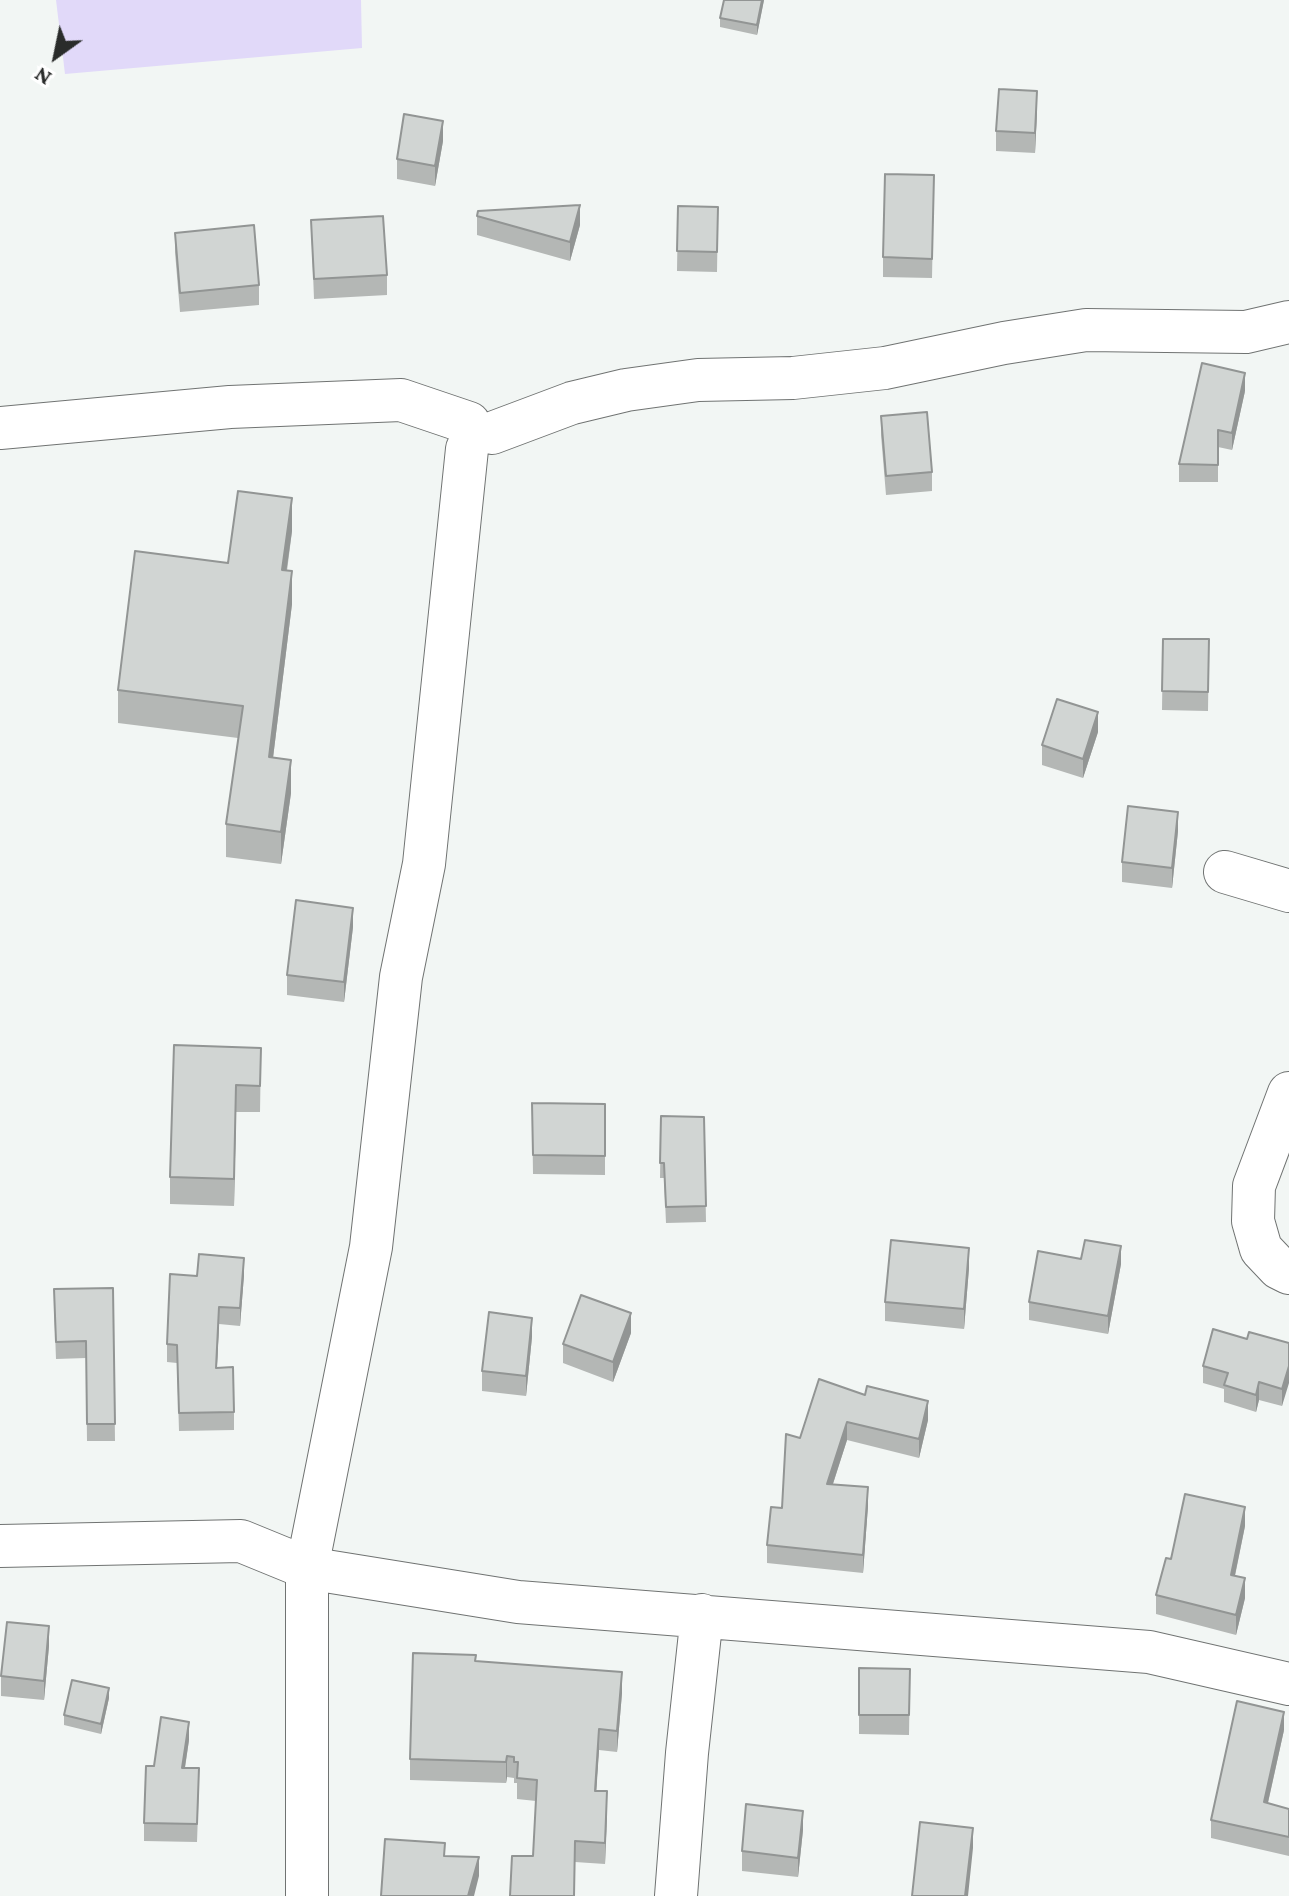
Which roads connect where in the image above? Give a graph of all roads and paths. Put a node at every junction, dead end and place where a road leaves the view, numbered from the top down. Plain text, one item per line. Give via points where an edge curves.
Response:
1 (1289, 322) edge
2 (0, 428) edge
3 (476, 435) junction
4 (1225, 872) dead end
5 (1289, 891) edge
6 (1289, 1093) edge
7 (1289, 1273) edge
8 (0, 1546) edge
9 (307, 1568) junction
10 (702, 1615) junction
11 (1289, 1684) edge
12 (307, 1896) edge
13 (676, 1896) edge

1 - 3 street via 1246,332 1086,330 885,368 626,390
2 - 3 street via 230,407 401,400
3 - 9 street via 424,864 401,977 371,1247
4 - 5 street
6 - 7 street via 1254,1186 1253,1221 1261,1249
8 - 9 street via 241,1541
9 - 10 street via 518,1602
9 - 12 street
10 - 11 street via 1149,1652
10 - 13 street

